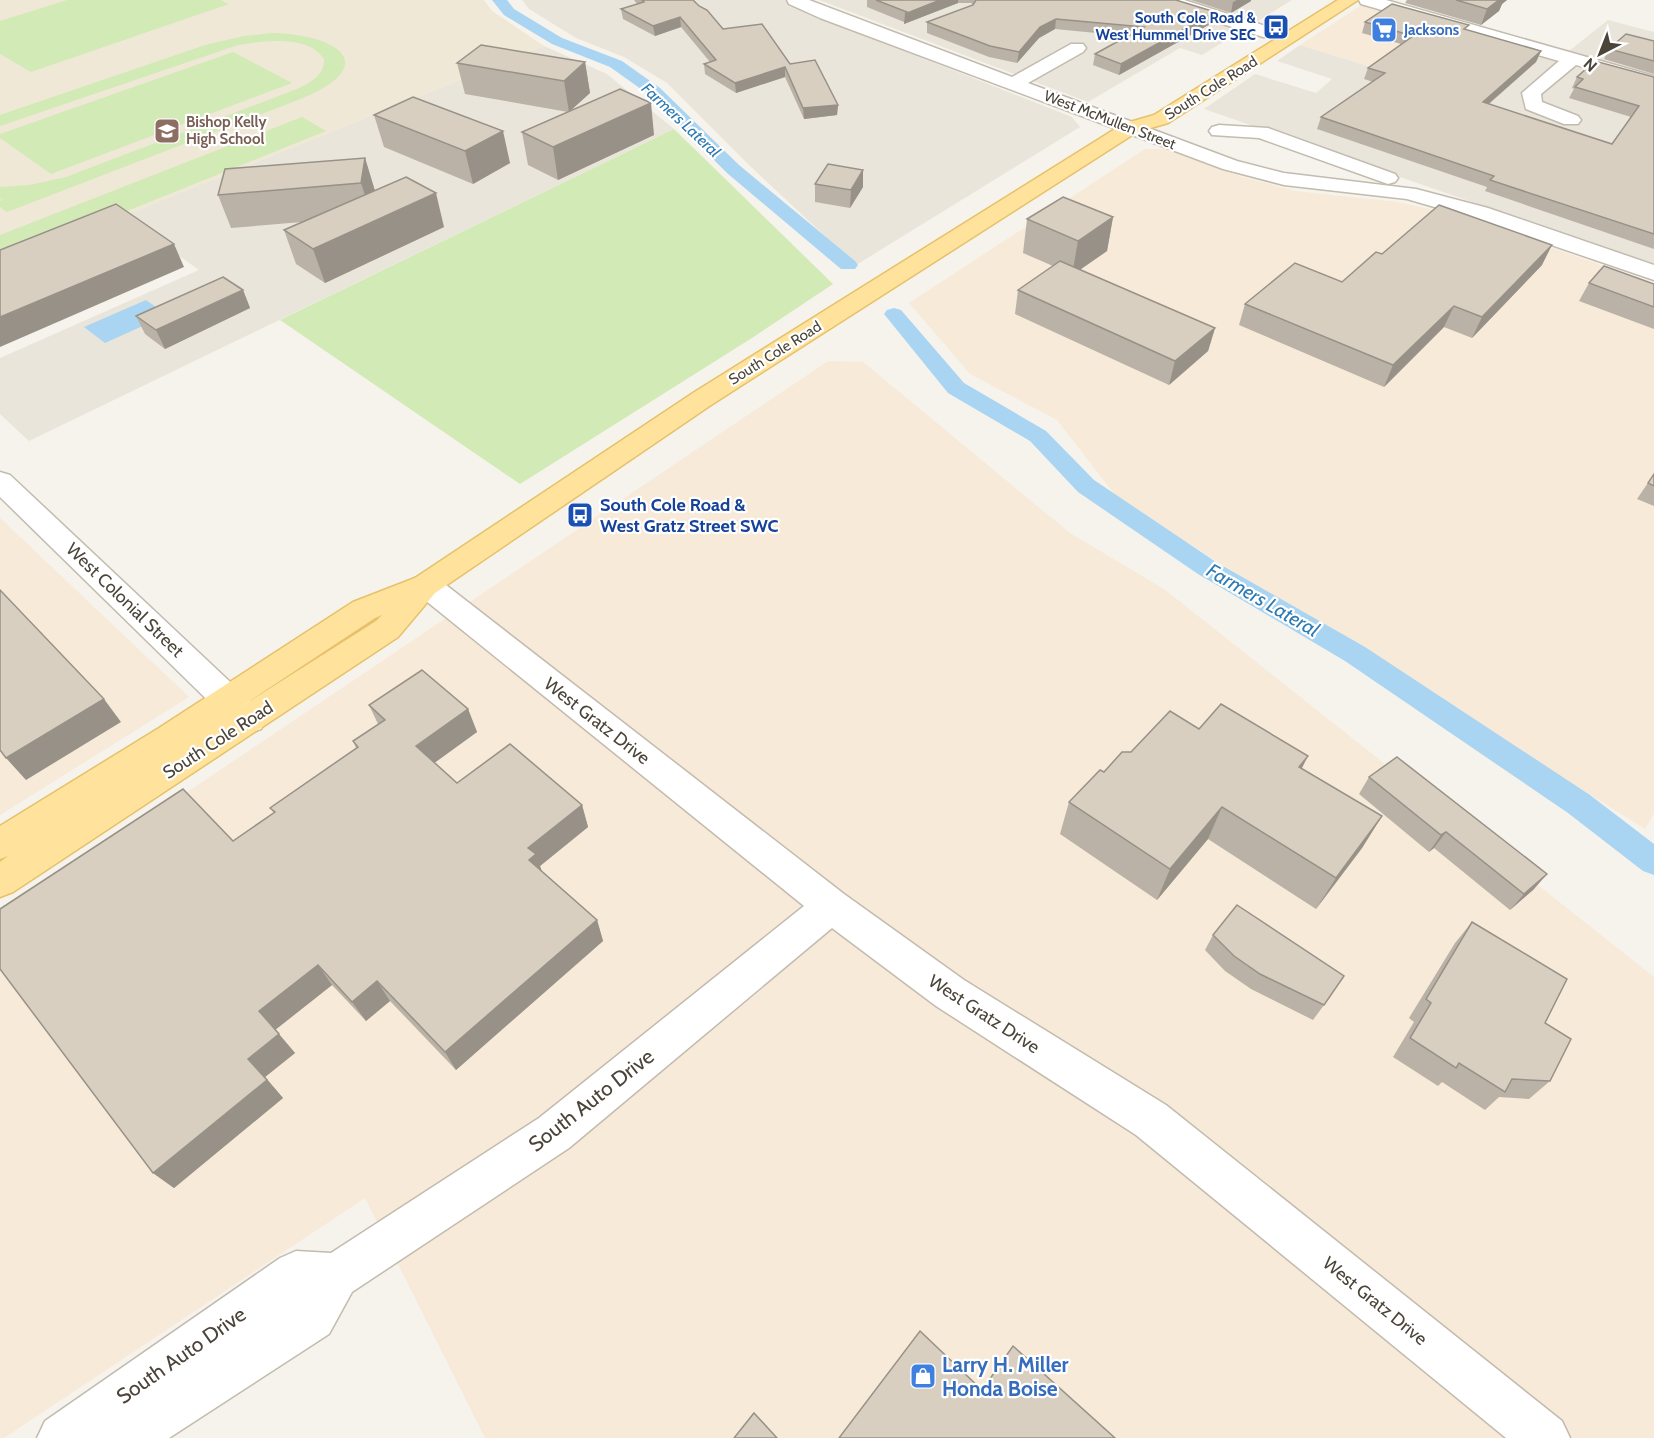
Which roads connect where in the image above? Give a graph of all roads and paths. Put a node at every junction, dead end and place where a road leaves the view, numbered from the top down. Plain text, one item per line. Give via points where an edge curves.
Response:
1 (795, 0) edge
2 (1167, 0) edge
3 (1323, 0) edge
4 (1350, 0) edge
5 (1367, 0) edge
6 (913, 30) dead end
7 (1269, 33) junction
8 (893, 38) junction
9 (1077, 48) dead end
10 (1572, 59) junction
11 (1654, 82) edge
12 (1013, 84) junction
13 (1571, 120) dead end
14 (1130, 128) junction
15 (1219, 131) dead end
16 (1340, 161) junction
17 (1396, 181) dead end
18 (1332, 184) junction
19 (1654, 273) edge
20 (0, 481) edge
21 (426, 585) junction
22 (239, 710) junction
23 (0, 844) edge
24 (0, 881) edge
25 (831, 906) junction
26 (336, 1276) junction
27 (62, 1438) edge
28 (125, 1438) edge
29 (1545, 1438) edge

1 - 8 street, West McMullen Street
2 - 7 street
3 - 7 main road, South Cole Road
4 - 14 main road, South Cole Road via 1161,119
5 - 10 street
6 - 8 street
7 - 14 main road, South Cole Road via 1141,111
8 - 12 street, West McMullen Street
9 - 12 street
10 - 11 street
10 - 13 street via 1531,93 1533,105
12 - 14 street, West McMullen Street
14 - 18 street, West McMullen Street via 1230,165
14 - 21 main road, South Cole Road via 702,399
15 - 16 street via 1261,132
16 - 17 street
16 - 18 street
18 - 19 street, West McMullen Street via 1409,193 1460,207
20 - 22 street, West Colonial Street
21 - 22 main road, South Cole Road via 364,610
21 - 25 street, West Gratz Drive
22 - 23 main road, South Cole Road
22 - 24 main road, South Cole Road
25 - 26 street, South Auto Drive via 554,1133
25 - 29 street, West Gratz Drive via 950,993 1151,1120
26 - 27 street, South Auto Drive via 296,1274
26 - 28 street, South Auto Drive via 313,1318

